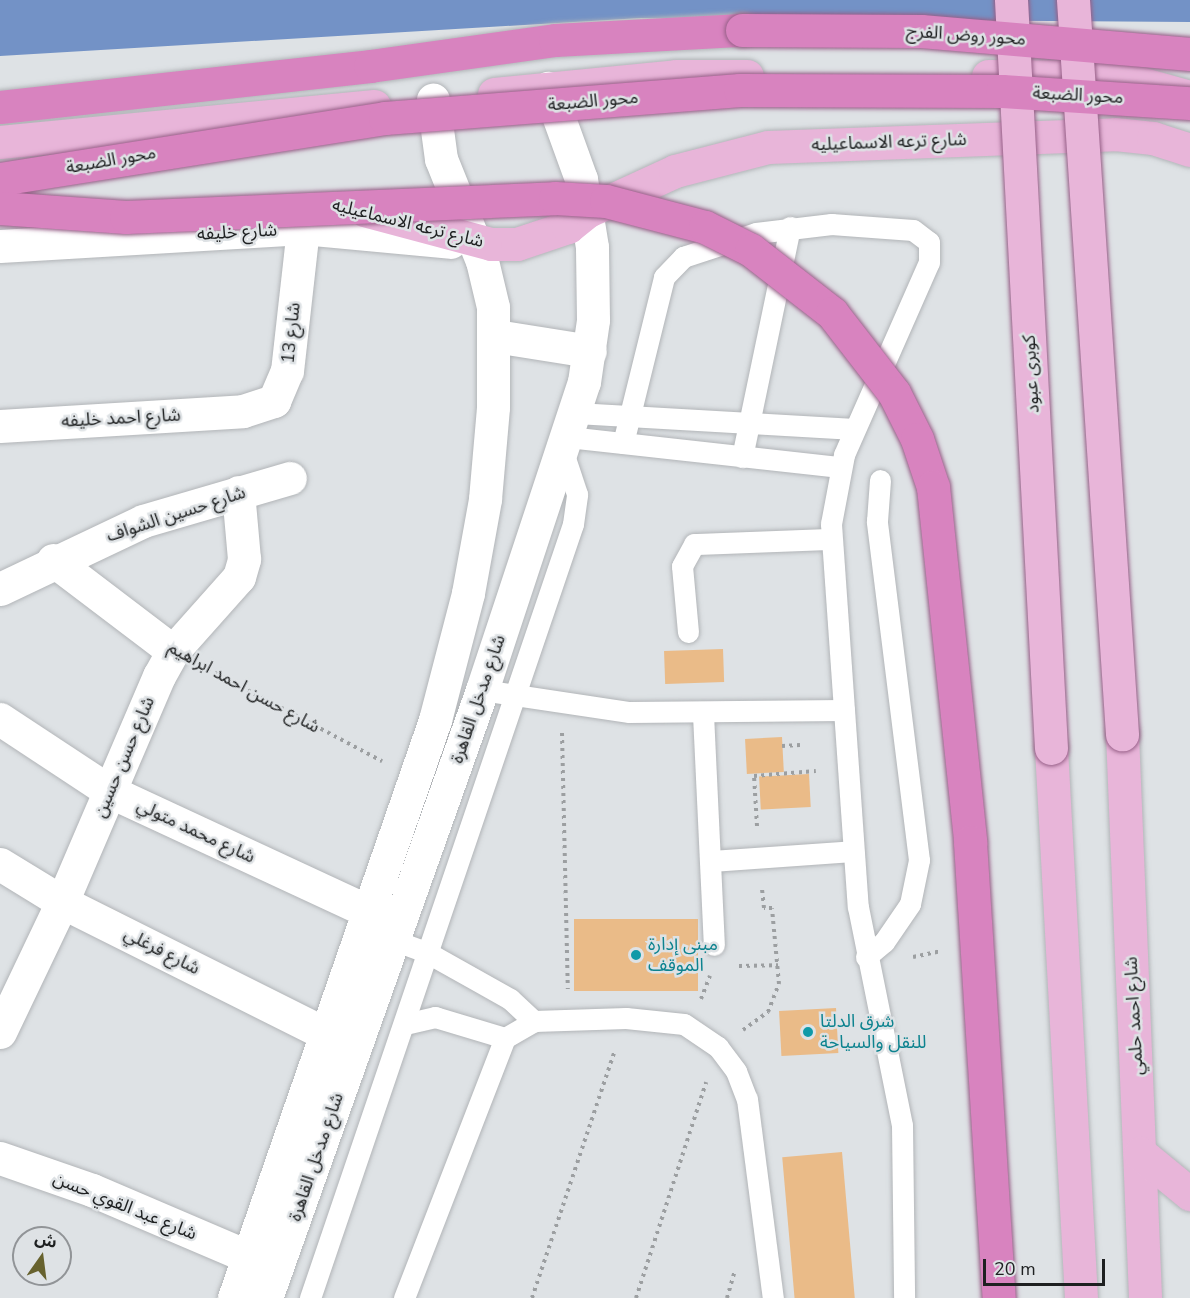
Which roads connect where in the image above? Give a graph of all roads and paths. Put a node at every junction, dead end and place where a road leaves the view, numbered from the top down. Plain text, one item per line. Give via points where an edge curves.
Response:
1 (1011, 0) edge
2 (1073, 0) edge
3 (1190, 54) edge
4 (548, 88) junction
5 (1190, 97) edge
6 (433, 100) junction
7 (1190, 103) edge
8 (0, 107) edge
9 (0, 142) edge
10 (1190, 150) edge
11 (0, 179) edge
12 (0, 208) edge
13 (588, 211) junction
14 (0, 220) edge
15 (790, 227) junction
16 (303, 228) junction
17 (472, 238) junction
18 (0, 246) edge
19 (495, 336) junction
20 (590, 351) junction
21 (243, 411) joint
22 (630, 416) junction
23 (749, 423) junction
24 (0, 426) edge
25 (855, 429) junction
26 (569, 434) junction
27 (623, 443) junction
28 (742, 457) junction
29 (840, 467) junction
30 (290, 478) dead end
31 (880, 480) dead end
32 (238, 492) junction
33 (831, 539) junction
34 (53, 560) junction
35 (0, 589) edge
36 (688, 632) dead end
37 (173, 651) junction
38 (482, 690) junction
39 (514, 696) junction
40 (561, 705) junction
41 (844, 710) junction
42 (703, 714) junction
43 (0, 719) edge
44 (848, 769) junction
45 (414, 778) junction
46 (109, 791) junction
47 (853, 851) junction
48 (760, 857) junction
49 (711, 861) junction
50 (0, 864) edge
51 (62, 902) junction
52 (368, 911) junction
53 (393, 940) junction
54 (714, 945) joint
55 (950, 949) dead end
56 (428, 953) junction
57 (867, 961) junction
58 (778, 964) junction
59 (712, 966) junction
60 (626, 1018) junction
61 (568, 1019) junction
62 (534, 1021) junction
63 (405, 1024) junction
64 (684, 1024) junction
65 (0, 1032) edge
66 (326, 1034) junction
67 (505, 1038) junction
68 (718, 1047) junction
69 (1140, 1153) junction
70 (0, 1158) edge
71 (1190, 1194) edge
72 (249, 1257) junction
73 (234, 1298) edge
74 (266, 1298) edge
75 (310, 1298) edge
76 (404, 1298) edge
77 (532, 1298) edge
78 (636, 1298) edge
79 (773, 1298) edge
80 (904, 1298) edge
81 (999, 1298) edge
82 (1081, 1298) edge
83 (1144, 1298) edge

1 - 82 main road, كوبرى عبود, bridge
2 - 69 main road, شارع احمد حلمي, bridge via 1122,734
3 - 8 highway, محور روض الفرج, bridge via 921,31 742,30 555,40 370,66
4 - 5 main road via 676,76 1066,76 1118,77
4 - 6 main road
4 - 13 street, شارع مدخل القاهرة via 572,148
6 - 9 main road
6 - 17 street, شارع مدخل القاهرة via 441,159
7 - 11 highway, محور الضبعة, bridge via 1002,91 740,90 385,118
10 - 13 main road, شارع ترعه الاسماعيليه via 1153,138 1115,134 768,147 675,171
12 - 81 highway, bridge via 126,216 555,198 606,201 656,211 742,245 793,279 832,313 866,351 894,393 917,439 933,487 970,842
13 - 17 main road, شارع ترعه الاسماعيليه via 544,239 491,244
13 - 20 street, شارع مدخل القاهرة via 594,283
14 - 17 main road, شارع ترعه الاسماعيليه via 295,202 358,208
15 - 22 lane via 691,252 669,269
15 - 23 lane
15 - 25 lane via 872,225 913,230 925,236 932,248
16 - 17 street, شارع خليفه via 362,231 433,243
16 - 18 street, شارع خليفه
16 - 21 street, شارع 13 via 284,387 260,409
17 - 19 street, شارع مدخل القاهرة via 488,283
19 - 20 street
19 - 45 street, شارع مدخل القاهرة via 489,468 479,530 453,657
20 - 26 street, شارع مدخل القاهرة
21 - 24 street, شارع احمد خليفه
22 - 23 lane
22 - 26 lane
22 - 27 lane
23 - 25 lane
23 - 28 lane
25 - 29 lane
26 - 27 lane
26 - 38 street, شارع مدخل القاهرة
26 - 39 lane via 576,509
27 - 28 lane
28 - 29 lane
29 - 33 lane
30 - 32 street, شارع حسين الشواف
31 - 57 lane via 877,521 919,860 910,904
32 - 34 street, شارع حسين الشواف via 143,521
32 - 37 street, شارع حسن حسين via 244,559 239,577
33 - 36 lane via 694,544 682,566
33 - 41 lane
34 - 35 street, شارع حسين الشواف
34 - 37 street, شارع حسن احمد ابراهيم
37 - 45 path, شارع حسن احمد ابراهيم
37 - 46 street, شارع حسن حسين
38 - 39 lane
38 - 53 street, شارع مدخل القاهرة
39 - 40 lane
39 - 56 lane
40 - 42 lane
40 - 61 path
41 - 42 lane
41 - 44 lane
42 - 49 lane
43 - 46 street, شارع محمد متولي
44 - 47 lane
44 - 48 path via 754,776
45 - 52 street, شارع مدخل القاهرة
46 - 51 street, شارع حسن حسين
46 - 52 street, شارع محمد متولي
47 - 48 lane
47 - 57 lane
48 - 49 lane
48 - 58 path via 764,908 772,908
49 - 54 lane
50 - 51 street, شارع فرغلي
51 - 65 street, شارع حسن حسين
51 - 66 street, شارع فرغلي
52 - 66 street, شارع مدخل القاهرة
53 - 56 lane
53 - 74 street, شارع مدخل القاهرة
54 - 59 path
55 - 57 path
56 - 62 lane via 510,999
56 - 63 lane
57 - 80 lane via 902,1125
58 - 59 path
58 - 68 path via 777,994 768,1012
59 - 64 path via 702,997
60 - 61 lane
60 - 64 lane
60 - 77 path
61 - 62 lane
62 - 67 lane
63 - 67 lane via 435,1017
63 - 75 lane
64 - 68 lane
66 - 72 street, شارع مدخل القاهرة
67 - 76 lane
68 - 78 path
68 - 79 lane via 736,1071 747,1099
69 - 71 main road
69 - 83 main road, شارع احمد حلمي
70 - 72 street, شارع عبد القوي حسن via 92,1190
72 - 73 street, شارع مدخل القاهرة

